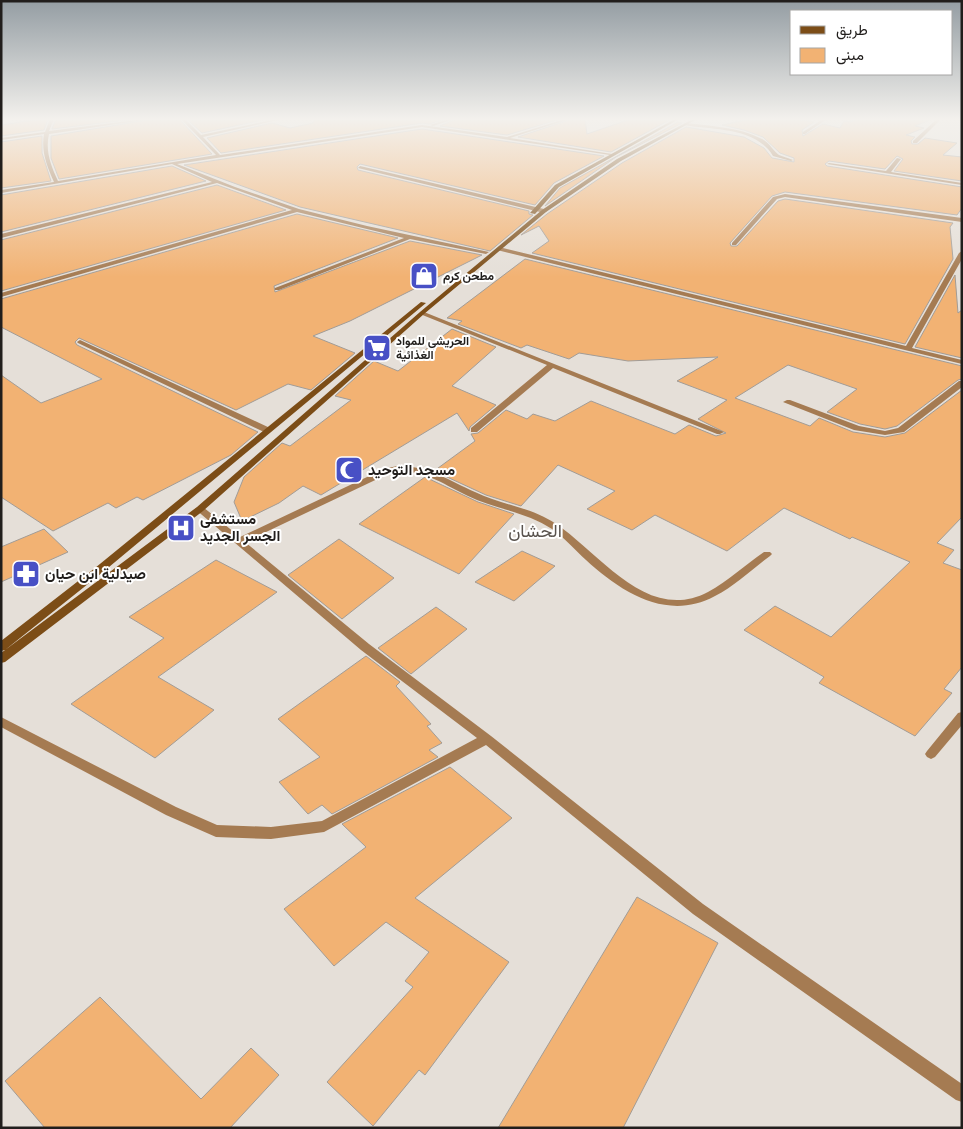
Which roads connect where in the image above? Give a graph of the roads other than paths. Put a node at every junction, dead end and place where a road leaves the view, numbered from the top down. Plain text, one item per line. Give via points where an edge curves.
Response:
1 (52, 172) edge
2 (122, 172) edge
3 (192, 172) edge
4 (380, 172) edge
5 (581, 172) edge
6 (601, 172) edge
7 (888, 172) edge
8 (216, 182) junction
9 (58, 183) junction
10 (962, 184) edge
11 (1, 192) edge
12 (297, 210) junction
13 (541, 210) junction
14 (962, 220) edge
15 (1, 236) edge
16 (409, 237) junction
17 (734, 244) dead end
18 (499, 249) junction
19 (486, 252) junction
20 (962, 253) edge
21 (958, 264) edge
22 (276, 289) dead end
23 (1, 295) edge
24 (422, 313) junction
25 (80, 342) dead end
26 (908, 349) junction
27 (962, 362) edge
28 (552, 365) junction
29 (962, 383) edge
30 (787, 402) dead end
31 (267, 430) junction
32 (474, 430) dead end
33 (720, 432) dead end
34 (200, 510) junction
35 (240, 541) junction
36 (767, 554) dead end
37 (1, 646) edge
38 (1, 659) edge
39 (962, 716) edge
40 (1, 722) edge
41 (487, 739) junction
42 (931, 754) dead end
43 (962, 1094) edge

1 - 9 street
2 - 9 street
3 - 8 street
4 - 13 street
5 - 13 main road via 557,186
6 - 13 main road
7 - 10 street
8 - 12 street
8 - 15 street
9 - 11 street
12 - 16 street
12 - 23 street
13 - 18 main road
13 - 19 main road
14 - 17 street via 785,195 776,198
16 - 19 street
16 - 22 street
18 - 24 main road
18 - 26 street
19 - 31 main road
20 - 21 street
21 - 26 street
24 - 28 street
24 - 34 main road
25 - 31 street
26 - 27 street
28 - 32 street
28 - 33 street
29 - 30 street via 901,430 885,433 856,428
31 - 37 main road via 99,570
34 - 35 street
34 - 38 main road
35 - 36 street via 387,471 404,466 423,470 475,496 544,520 612,577 644,597 663,603 682,603 706,597
35 - 41 street via 365,648
39 - 42 street
40 - 41 street via 171,811 216,831 271,833 324,826
41 - 43 street via 698,909

